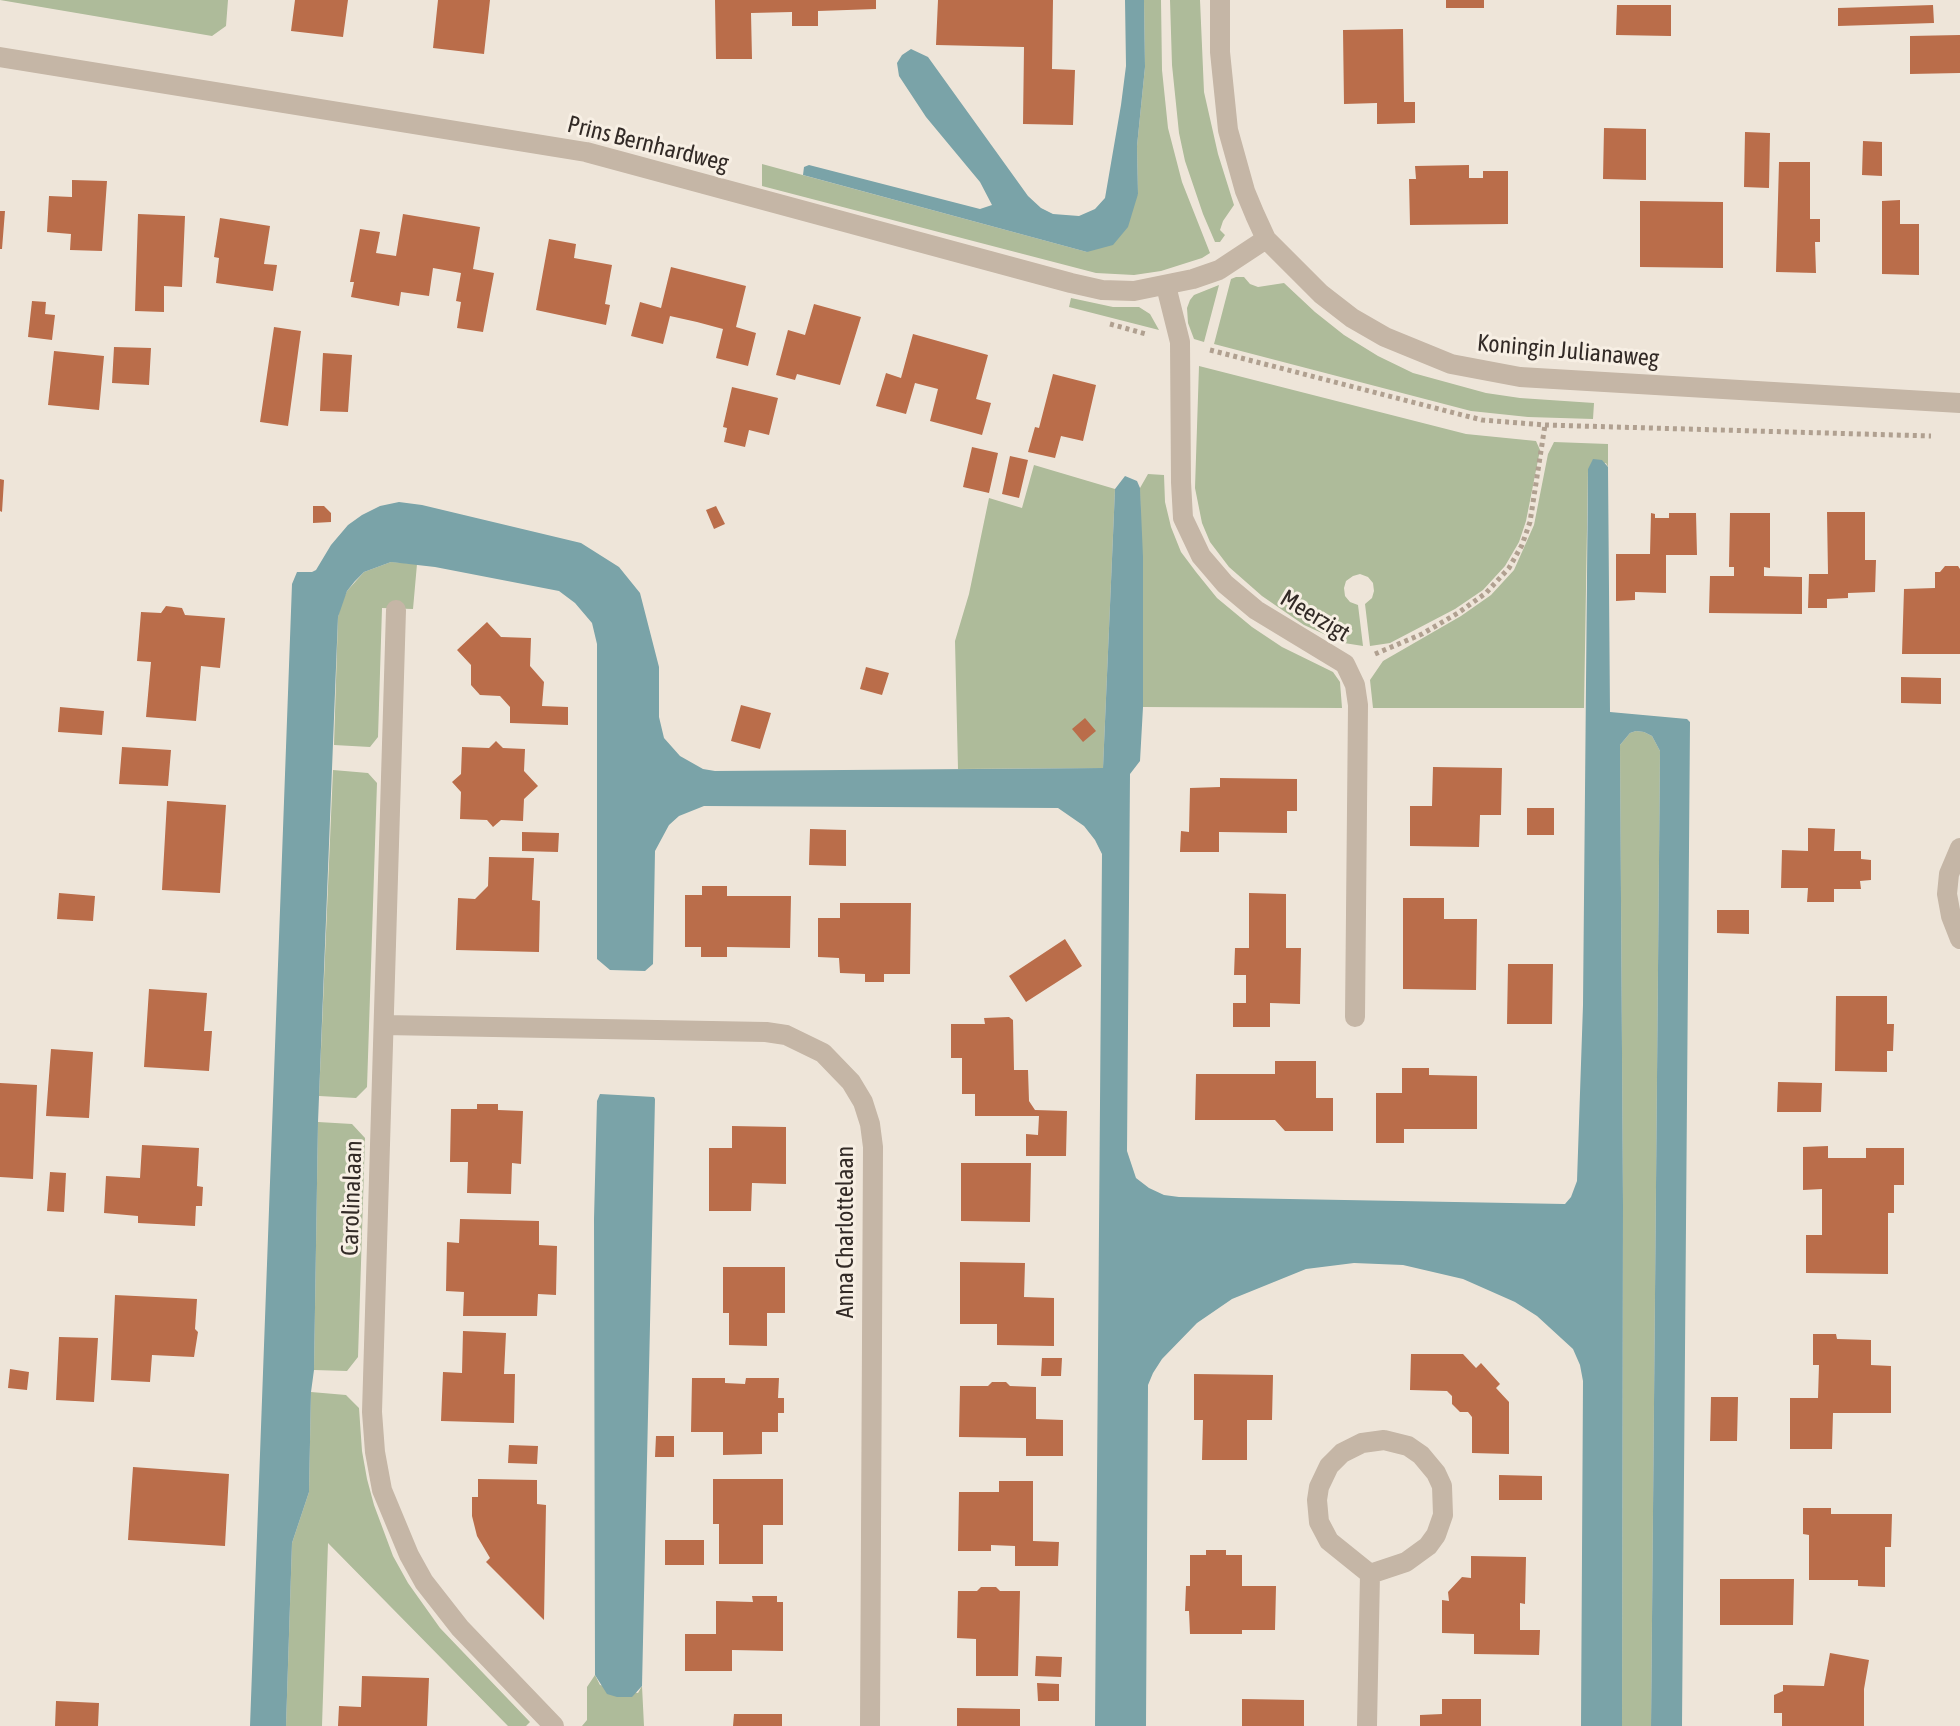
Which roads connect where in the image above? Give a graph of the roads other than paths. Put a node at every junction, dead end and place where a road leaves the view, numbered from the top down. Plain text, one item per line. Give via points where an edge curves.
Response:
1 (1220, 0) edge
2 (0, 57) edge
3 (1266, 239) junction
4 (1166, 286) junction
5 (1960, 403) edge
6 (396, 610) dead end
7 (1960, 848) edge
8 (1960, 939) edge
9 (1355, 1017) dead end
10 (384, 1025) junction
11 (1370, 1574) junction
12 (554, 1726) edge
13 (870, 1726) edge
14 (1367, 1726) edge

1 - 3 street, Koningin Julianaweg via 1228,130 1245,191
2 - 4 street, Prins Bernhardweg via 586,152 1071,283 1134,291
3 - 4 street, Prins Bernhardweg via 1219,270
3 - 5 street, Koningin Julianaweg via 1352,318 1451,364 1520,377
4 - 9 street, Meerzigt via 1180,342 1183,518 1201,556 1225,584 1256,610 1345,664 1355,685
6 - 10 street, Carolinalaan
7 - 8 street via 1947,894
10 - 12 street, Carolinalaan via 372,1412 382,1490 409,1555 441,1606
10 - 13 street, Anna Charlottelaan via 766,1032 786,1035 823,1053 851,1082 866,1113 873,1147
11 - 11 street via 1329,1541 1319,1522 1317,1500 1329,1466 1342,1453 1384,1440 1408,1446 1436,1473 1443,1515 1428,1546 1406,1562
11 - 14 street

